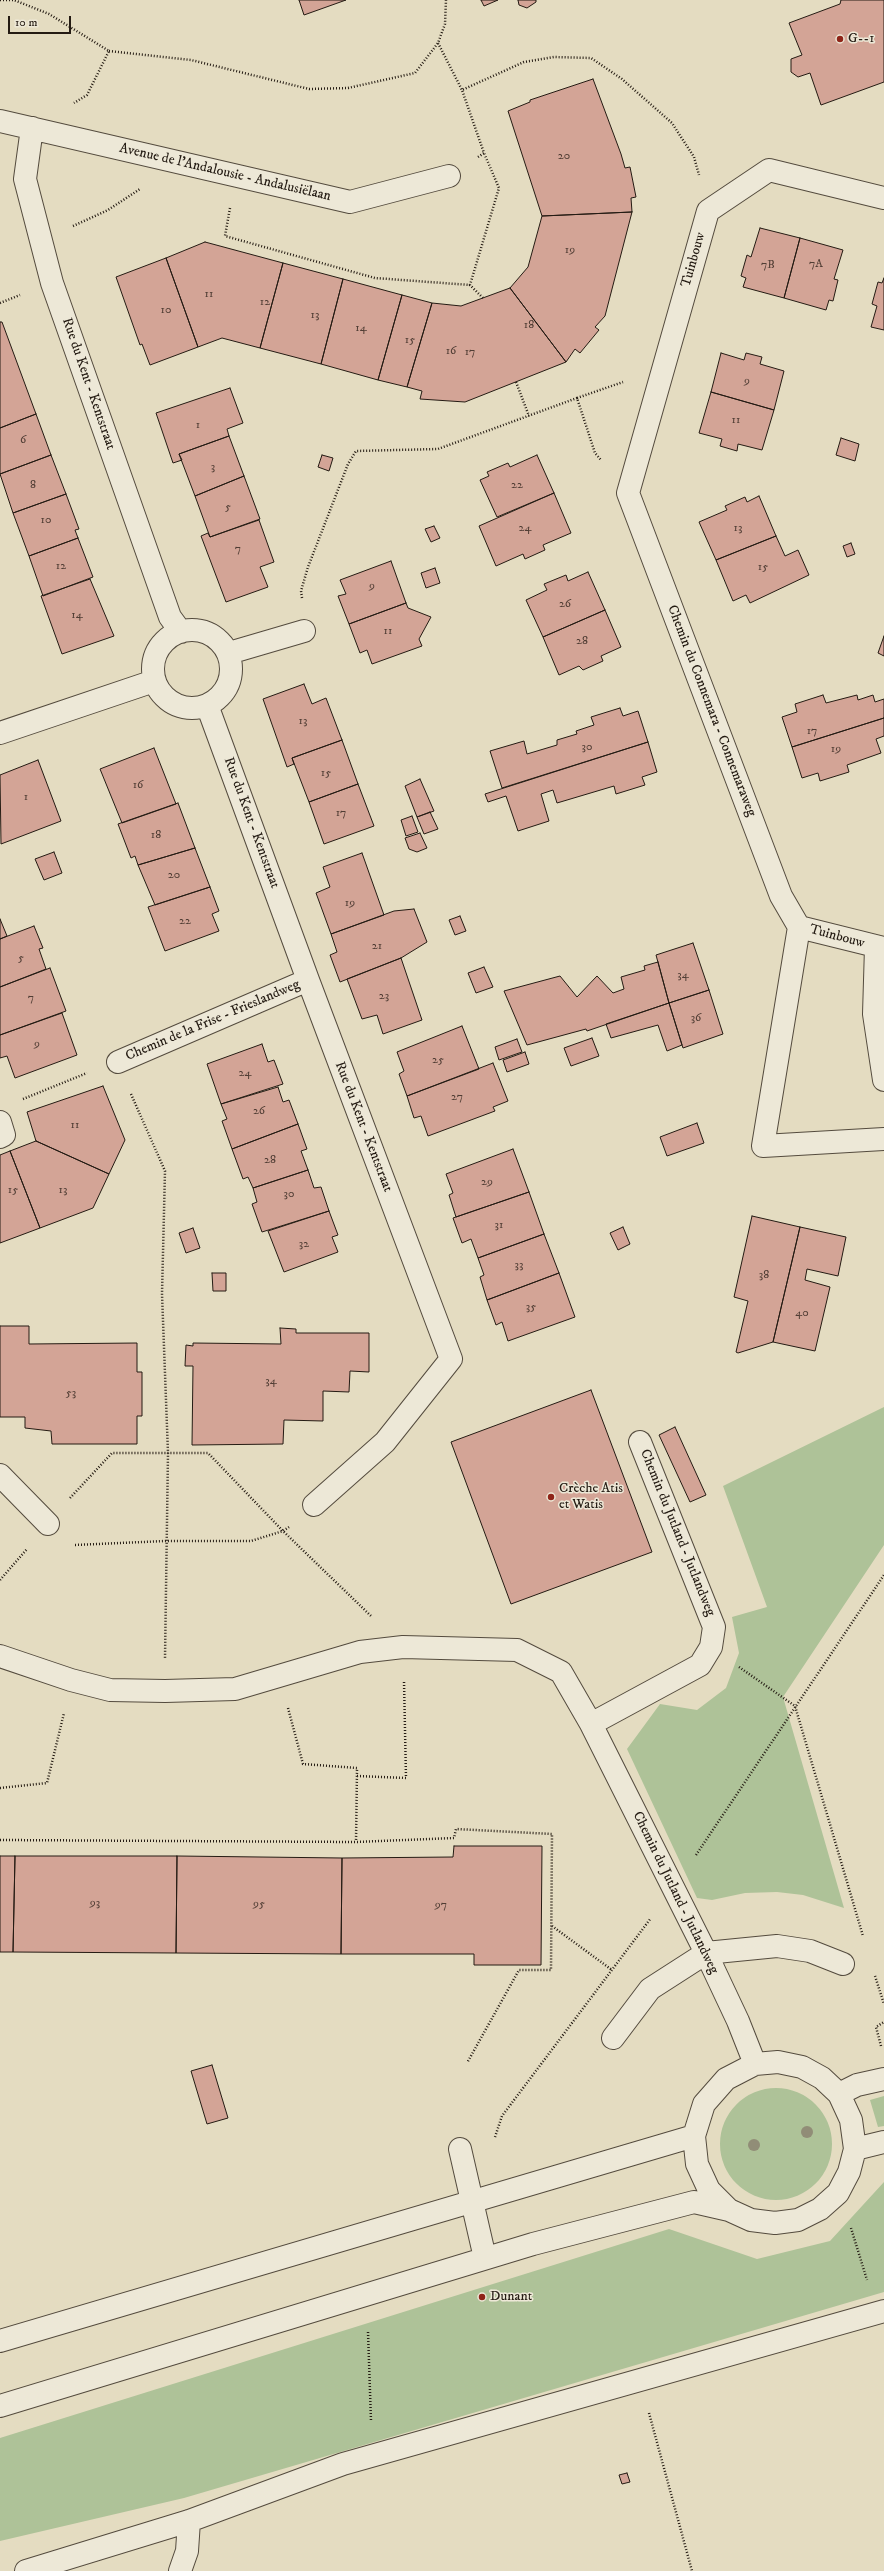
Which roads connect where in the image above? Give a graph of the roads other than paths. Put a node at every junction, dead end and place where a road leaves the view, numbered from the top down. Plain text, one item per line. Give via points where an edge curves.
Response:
1 (0, 121) edge
2 (32, 128) junction
3 (449, 176) road end
4 (884, 198) edge
5 (628, 494) joint
6 (304, 631) road end
7 (181, 632) junction
8 (229, 653) junction
9 (154, 681) junction
10 (207, 705) junction
11 (0, 733) edge
12 (799, 927) junction
13 (880, 948) edge
14 (308, 980) junction
15 (118, 1062) road end
16 (884, 1080) edge
17 (0, 1122) edge
18 (0, 1137) edge
19 (884, 1139) edge
20 (640, 1442) dead end
21 (0, 1475) edge
22 (314, 1505) road end
23 (48, 1524) road end
24 (0, 1656) edge
25 (591, 1724) junction
26 (706, 1953) junction
27 (843, 1964) dead end
28 (613, 2038) dead end
29 (755, 2064) junction
30 (884, 2079) edge
31 (839, 2094) junction
32 (694, 2136) junction
33 (884, 2142) edge
34 (460, 2149) dead end
35 (854, 2149) junction
36 (472, 2202) junction
37 (729, 2210) junction
38 (485, 2258) junction
39 (884, 2311) edge
40 (0, 2341) edge
41 (0, 2406) edge
42 (189, 2521) junction
43 (36, 2570) edge
44 (180, 2571) edge

1 - 2 street, Avenue de l'Andalousie - Andalusiëlaan
2 - 3 street, Avenue de l'Andalousie - Andalusiëlaan via 350,202
2 - 7 street, Rue du Kent - Kentstraat via 25,179 52,283 170,617
4 - 5 street, Tuinbouw via 769,170 708,211
5 - 12 street, Chemin du Connemara - Connemaraweg via 781,896
6 - 8 street
7 - 8 street via 204,632 219,639
7 - 9 street via 167,638 157,650 153,665
8 - 10 street via 230,665 226,687 220,696
9 - 10 street via 167,700 188,708
9 - 11 street
10 - 14 street, Rue du Kent - Kentstraat
12 - 13 street, Tuinbouw
12 - 19 street via 763,1146
13 - 16 street, Tuinbouw via 874,1014
14 - 15 street, Chemin de la Frise - Frieslandweg
14 - 22 street, Rue du Kent - Kentstraat via 451,1359 384,1442
17 - 18 street via 4,1135
20 - 25 street, Chemin du Jutland - Jutlandweg via 714,1627 711,1647 700,1665
21 - 23 street
24 - 25 street, Chemin du Jutland - Jutlandweg via 110,1690 165,1691 235,1688 360,1652 403,1647 517,1650 561,1672
25 - 26 street, Chemin du Jutland - Jutlandweg
26 - 27 street via 777,1946 810,1951
26 - 28 street via 650,1988
26 - 29 street, Chemin du Jutland - Jutlandweg
29 - 31 street via 778,2062 802,2067 822,2078
29 - 32 street via 726,2079 704,2104
30 - 31 street via 857,2085
31 - 35 street via 851,2120
32 - 36 street
32 - 37 street via 697,2164 709,2190
33 - 35 street
34 - 36 street
35 - 37 street via 849,2172 838,2193 820,2209 798,2220 775,2223 751,2220
36 - 38 street
36 - 40 street
37 - 38 street via 694,2202
38 - 41 street
39 - 42 street via 343,2464
42 - 43 street
42 - 44 street via 187,2551

